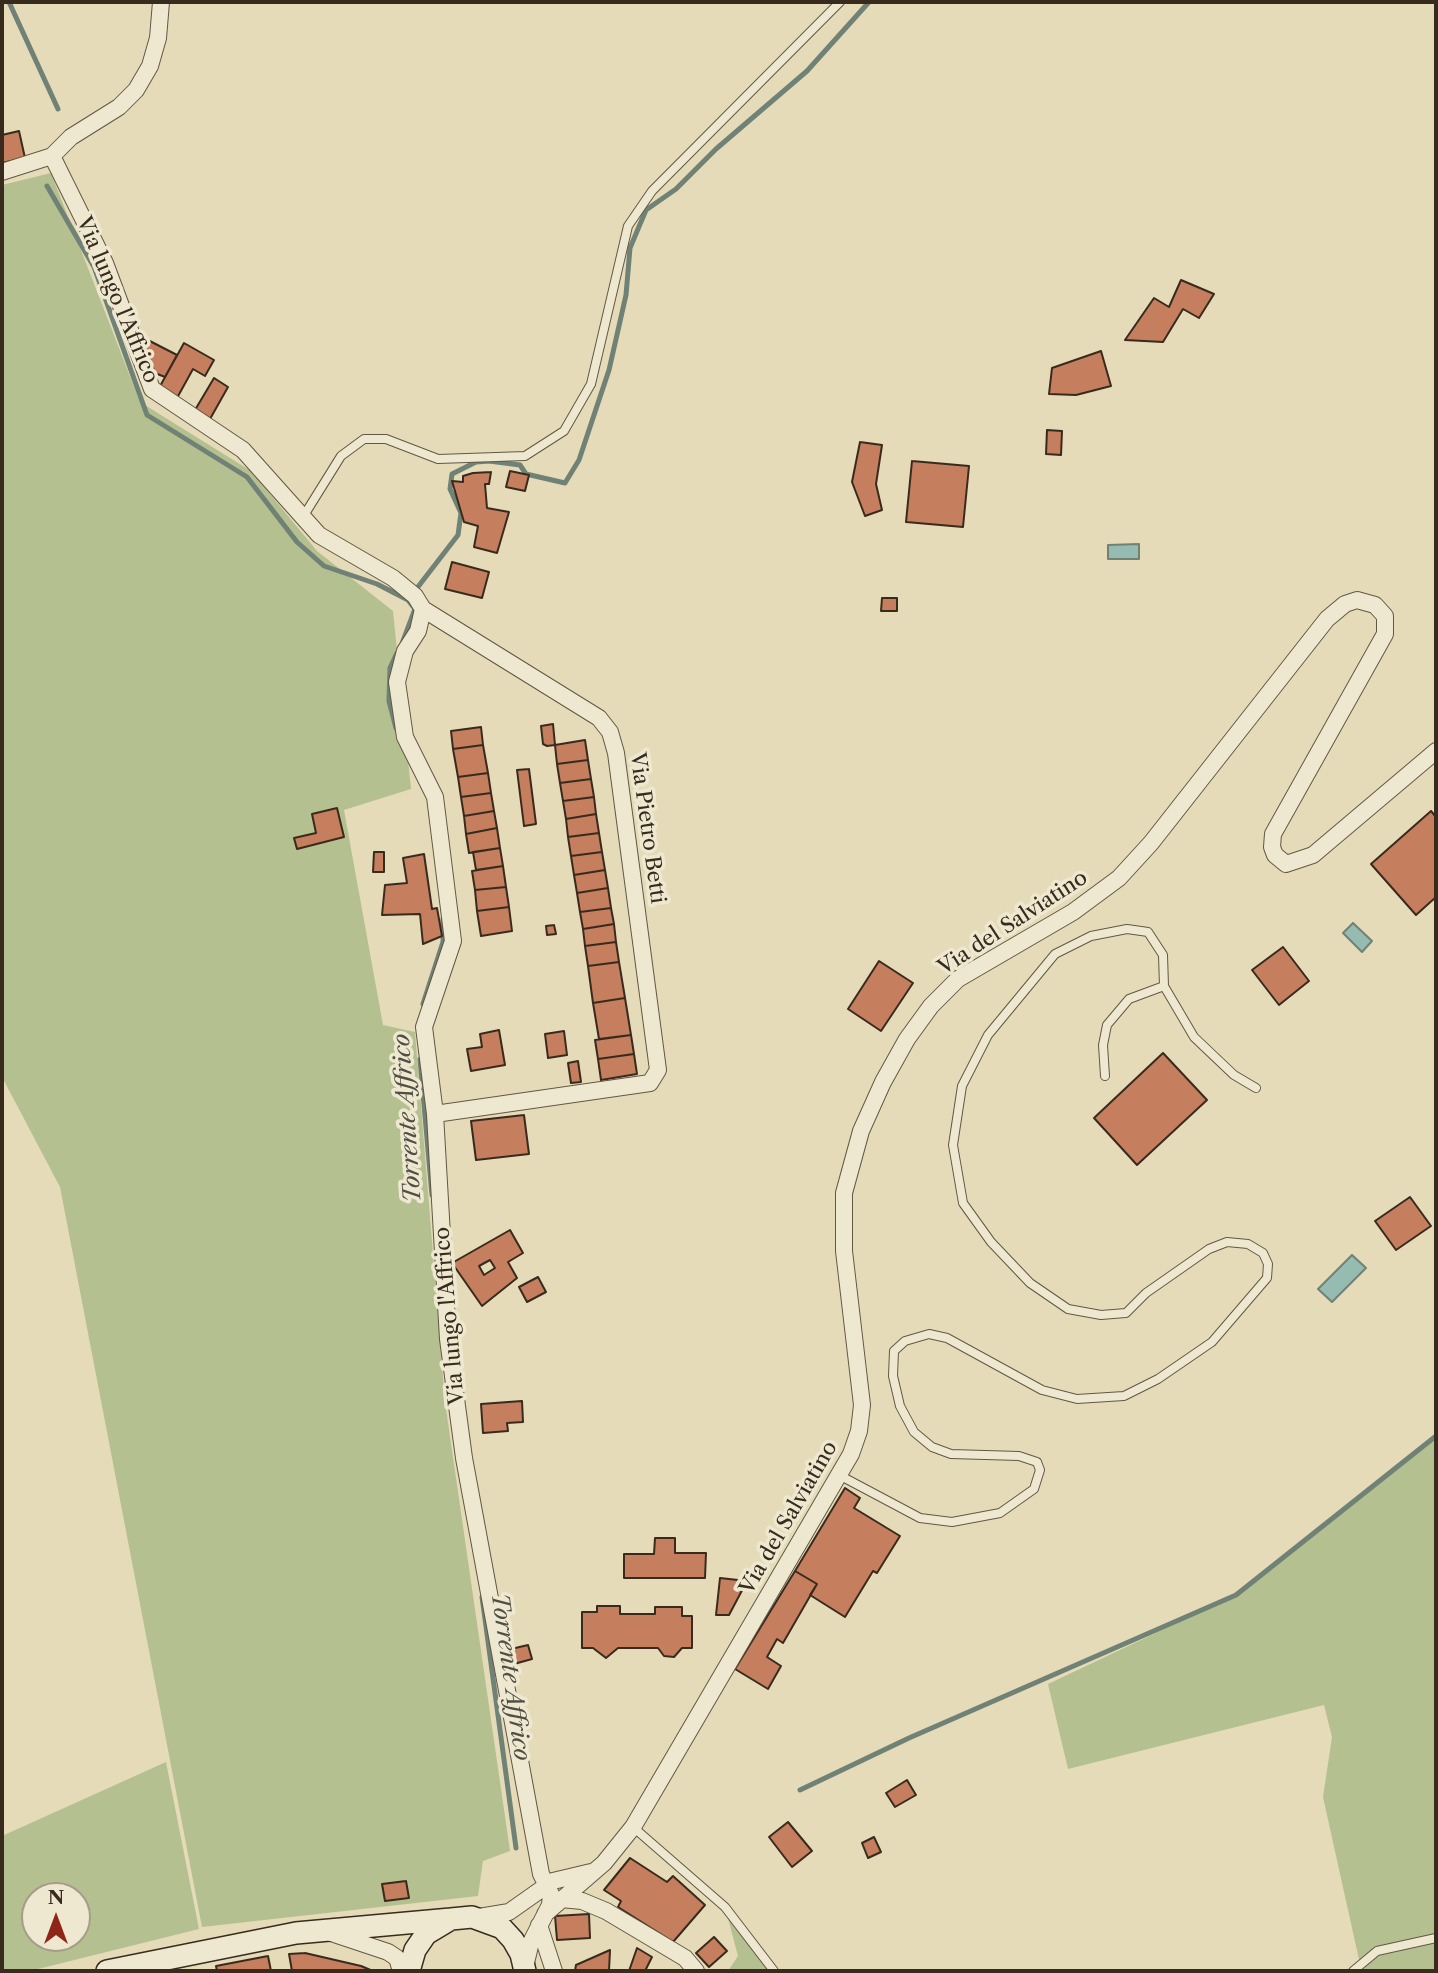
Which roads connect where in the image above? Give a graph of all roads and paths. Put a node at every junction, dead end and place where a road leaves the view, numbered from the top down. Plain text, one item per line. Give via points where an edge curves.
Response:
1 (161, 2) edge
2 (840, 2) edge
3 (52, 156) junction
4 (2, 172) edge
5 (303, 517) junction
6 (423, 609) junction
7 (1436, 751) edge
8 (1164, 986) junction
9 (1105, 1076) dead end
10 (1256, 1088) dead end
11 (435, 1114) junction
12 (839, 1475) junction
13 (633, 1827) junction
14 (597, 1870) junction
15 (547, 1884) junction
16 (561, 1899) junction
17 (461, 1918) junction
18 (542, 1919) junction
19 (376, 1924) junction
20 (311, 1930) junction
21 (1436, 1938) edge
22 (406, 1967) edge
23 (524, 1970) edge
24 (107, 1971) edge
25 (554, 1971) edge
26 (696, 1971) edge
27 (774, 1971) edge
28 (1353, 1971) edge

1 - 3 street via 150,65 136,90
2 - 5 lane via 652,191 628,226 592,384 564,431 525,456 438,459 386,439 364,439 341,456
3 - 4 street
3 - 5 street, Via lungo l'Affrico via 106,263 152,389 243,450
5 - 6 street, Via lungo l'Affrico via 319,535 393,578
6 - 11 street, Via lungo l'Affrico via 397,682 405,737 435,797 453,941 424,1027
6 - 11 street, Via Pietro Betti via 599,718 610,732 658,1070 650,1083
7 - 12 street, Via del Salviatino via 1313,855 1286,864 1275,855 1273,834 1385,634 1385,617 1375,605 1357,600 1345,604 1327,619 1119,878 1073,912 958,979 931,1006 883,1082 861,1131 844,1193 844,1251 862,1405 855,1443
8 - 9 lane via 1129,999 1107,1025
8 - 10 lane via 1195,1037 1234,1075
8 - 12 lane via 1163,955 1149,932 1127,929 1091,936 1055,954 988,1035 961,1086 953,1145 963,1203 991,1242 1030,1283 1068,1309 1101,1315 1126,1313 1146,1293 1209,1249 1227,1242 1248,1244 1263,1253 1267,1278 1212,1342 1158,1380 1124,1396 1077,1399 1042,1390 947,1338 929,1334 905,1341 894,1351 893,1376 900,1406 915,1432 932,1447 951,1454 1020,1456 1037,1462 1040,1470 1034,1489 1000,1513 952,1522 920,1518
11 - 15 street, Via lungo l'Affrico via 448,1339 462,1445 541,1874
12 - 13 street, Via del Salviatino
13 - 14 street, Via del Salviatino
13 - 27 lane via 725,1906
14 - 15 street
14 - 16 street, Via del Salviatino
15 - 17 street via 517,1909
15 - 18 street, Via lungo l'Affrico via 551,1900
16 - 18 street, Via del Salviatino
16 - 26 street via 606,1911 685,1958
17 - 19 main road
17 - 22 main road via 426,1934
17 - 23 main road, Via lungo l'Affrico via 502,1928 521,1954
18 - 23 street, Via lungo l'Affrico
18 - 25 street, Via lungo l'Affrico
19 - 20 main road
19 - 22 main road via 401,1936 410,1948
20 - 22 street via 388,1952
20 - 24 main road
21 - 28 lane via 1377,1951

